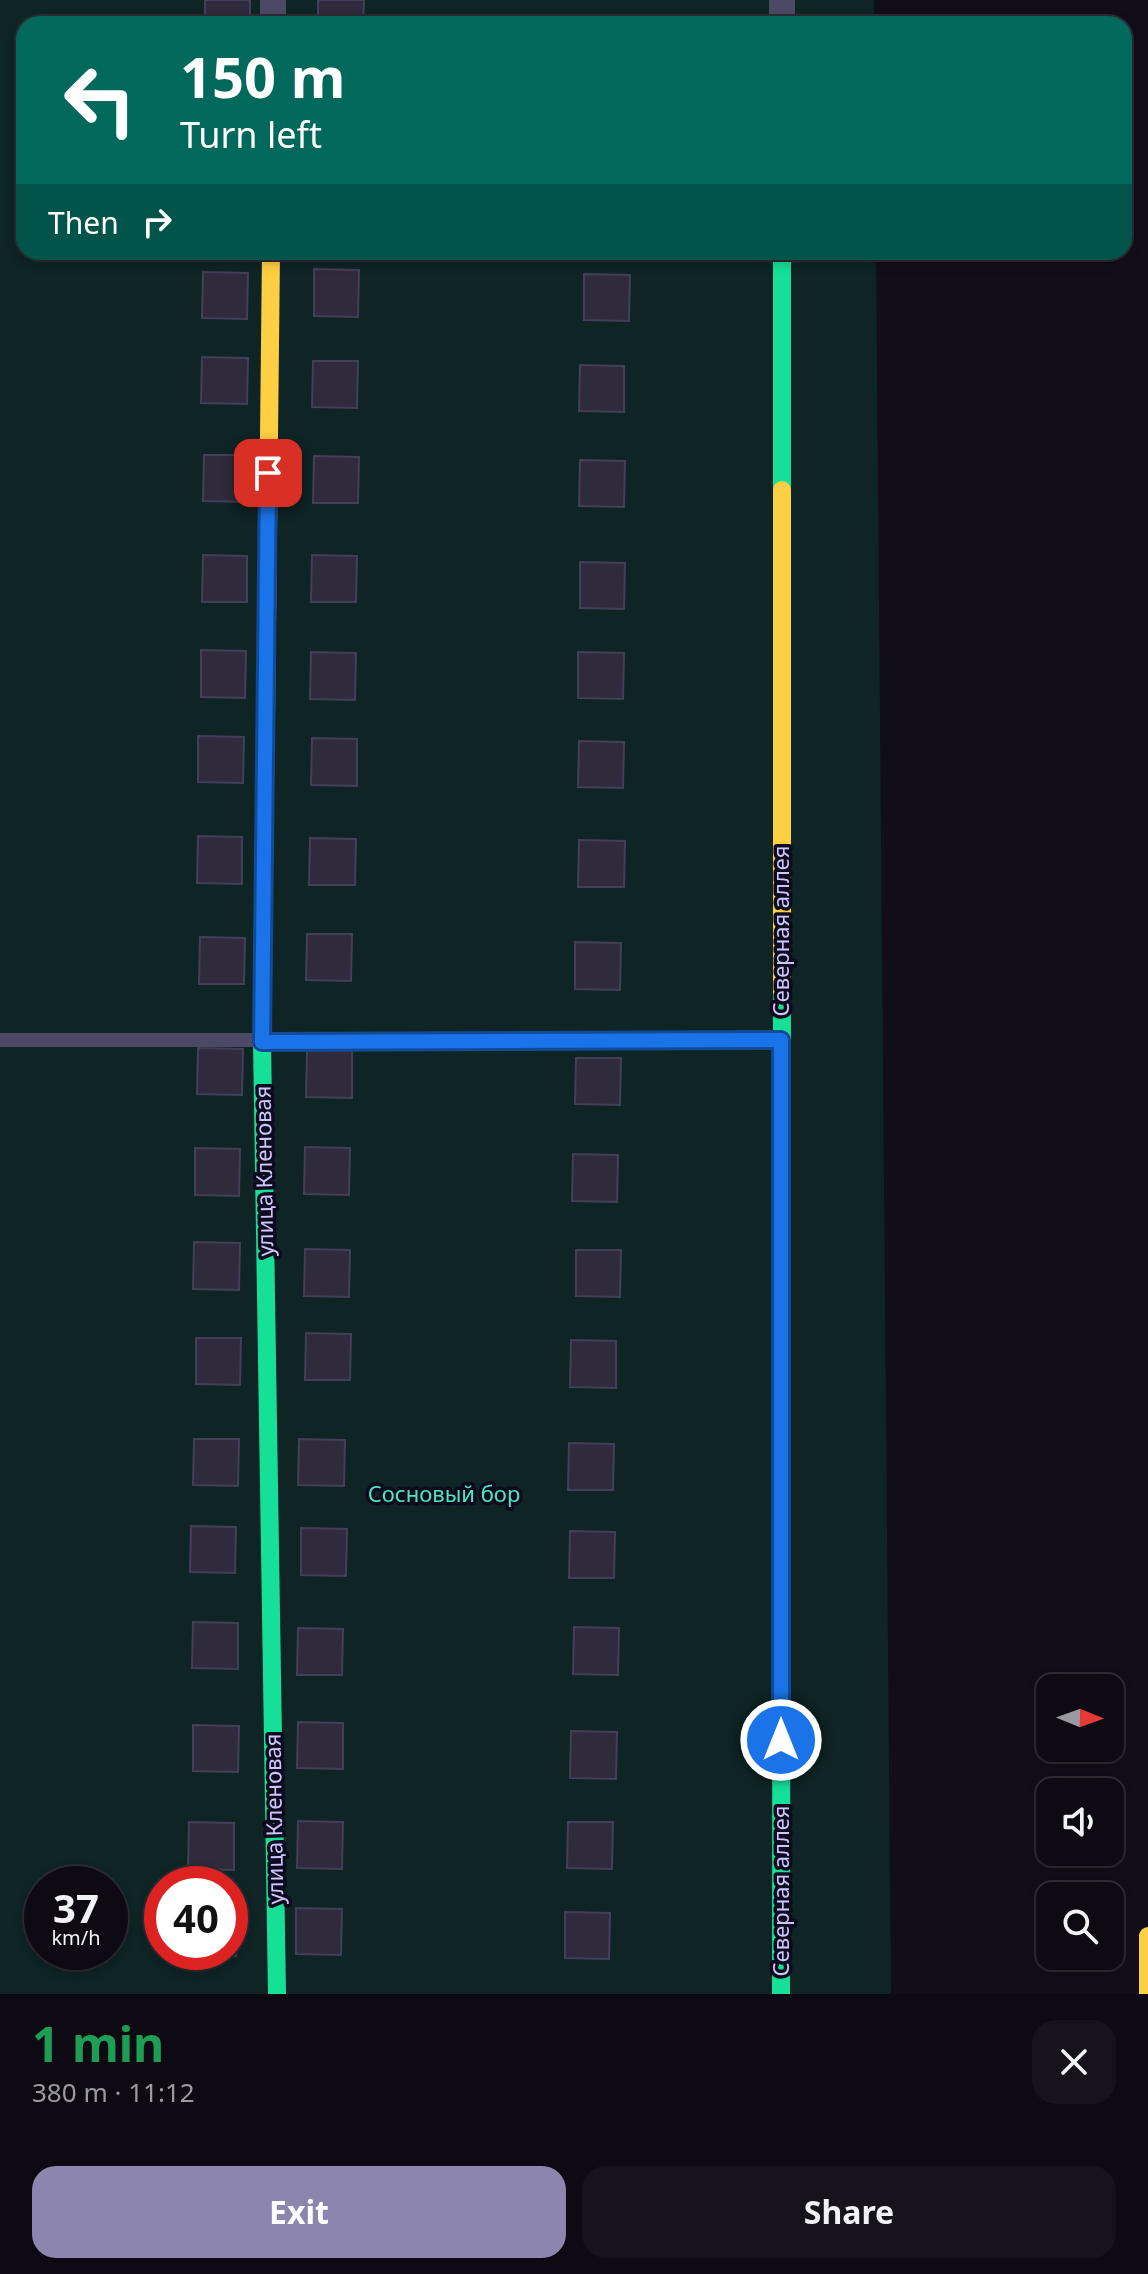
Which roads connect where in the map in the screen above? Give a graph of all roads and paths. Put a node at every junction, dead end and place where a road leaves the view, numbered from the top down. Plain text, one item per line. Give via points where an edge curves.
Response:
1 (271, 260) edge
2 (782, 260) edge
3 (0, 1040) edge
4 (781, 1040) junction
5 (262, 1042) junction
6 (1148, 1936) edge
7 (1148, 1970) edge
8 (277, 1994) edge
9 (781, 1994) edge
10 (1148, 1994) edge

1 - 5 main road, улица Кленовая
2 - 4 main road, Северная аллея
3 - 5 lane
4 - 5 lane
4 - 9 main road, Северная аллея
5 - 8 main road, улица Кленовая
6 - 7 main road
7 - 10 main road

